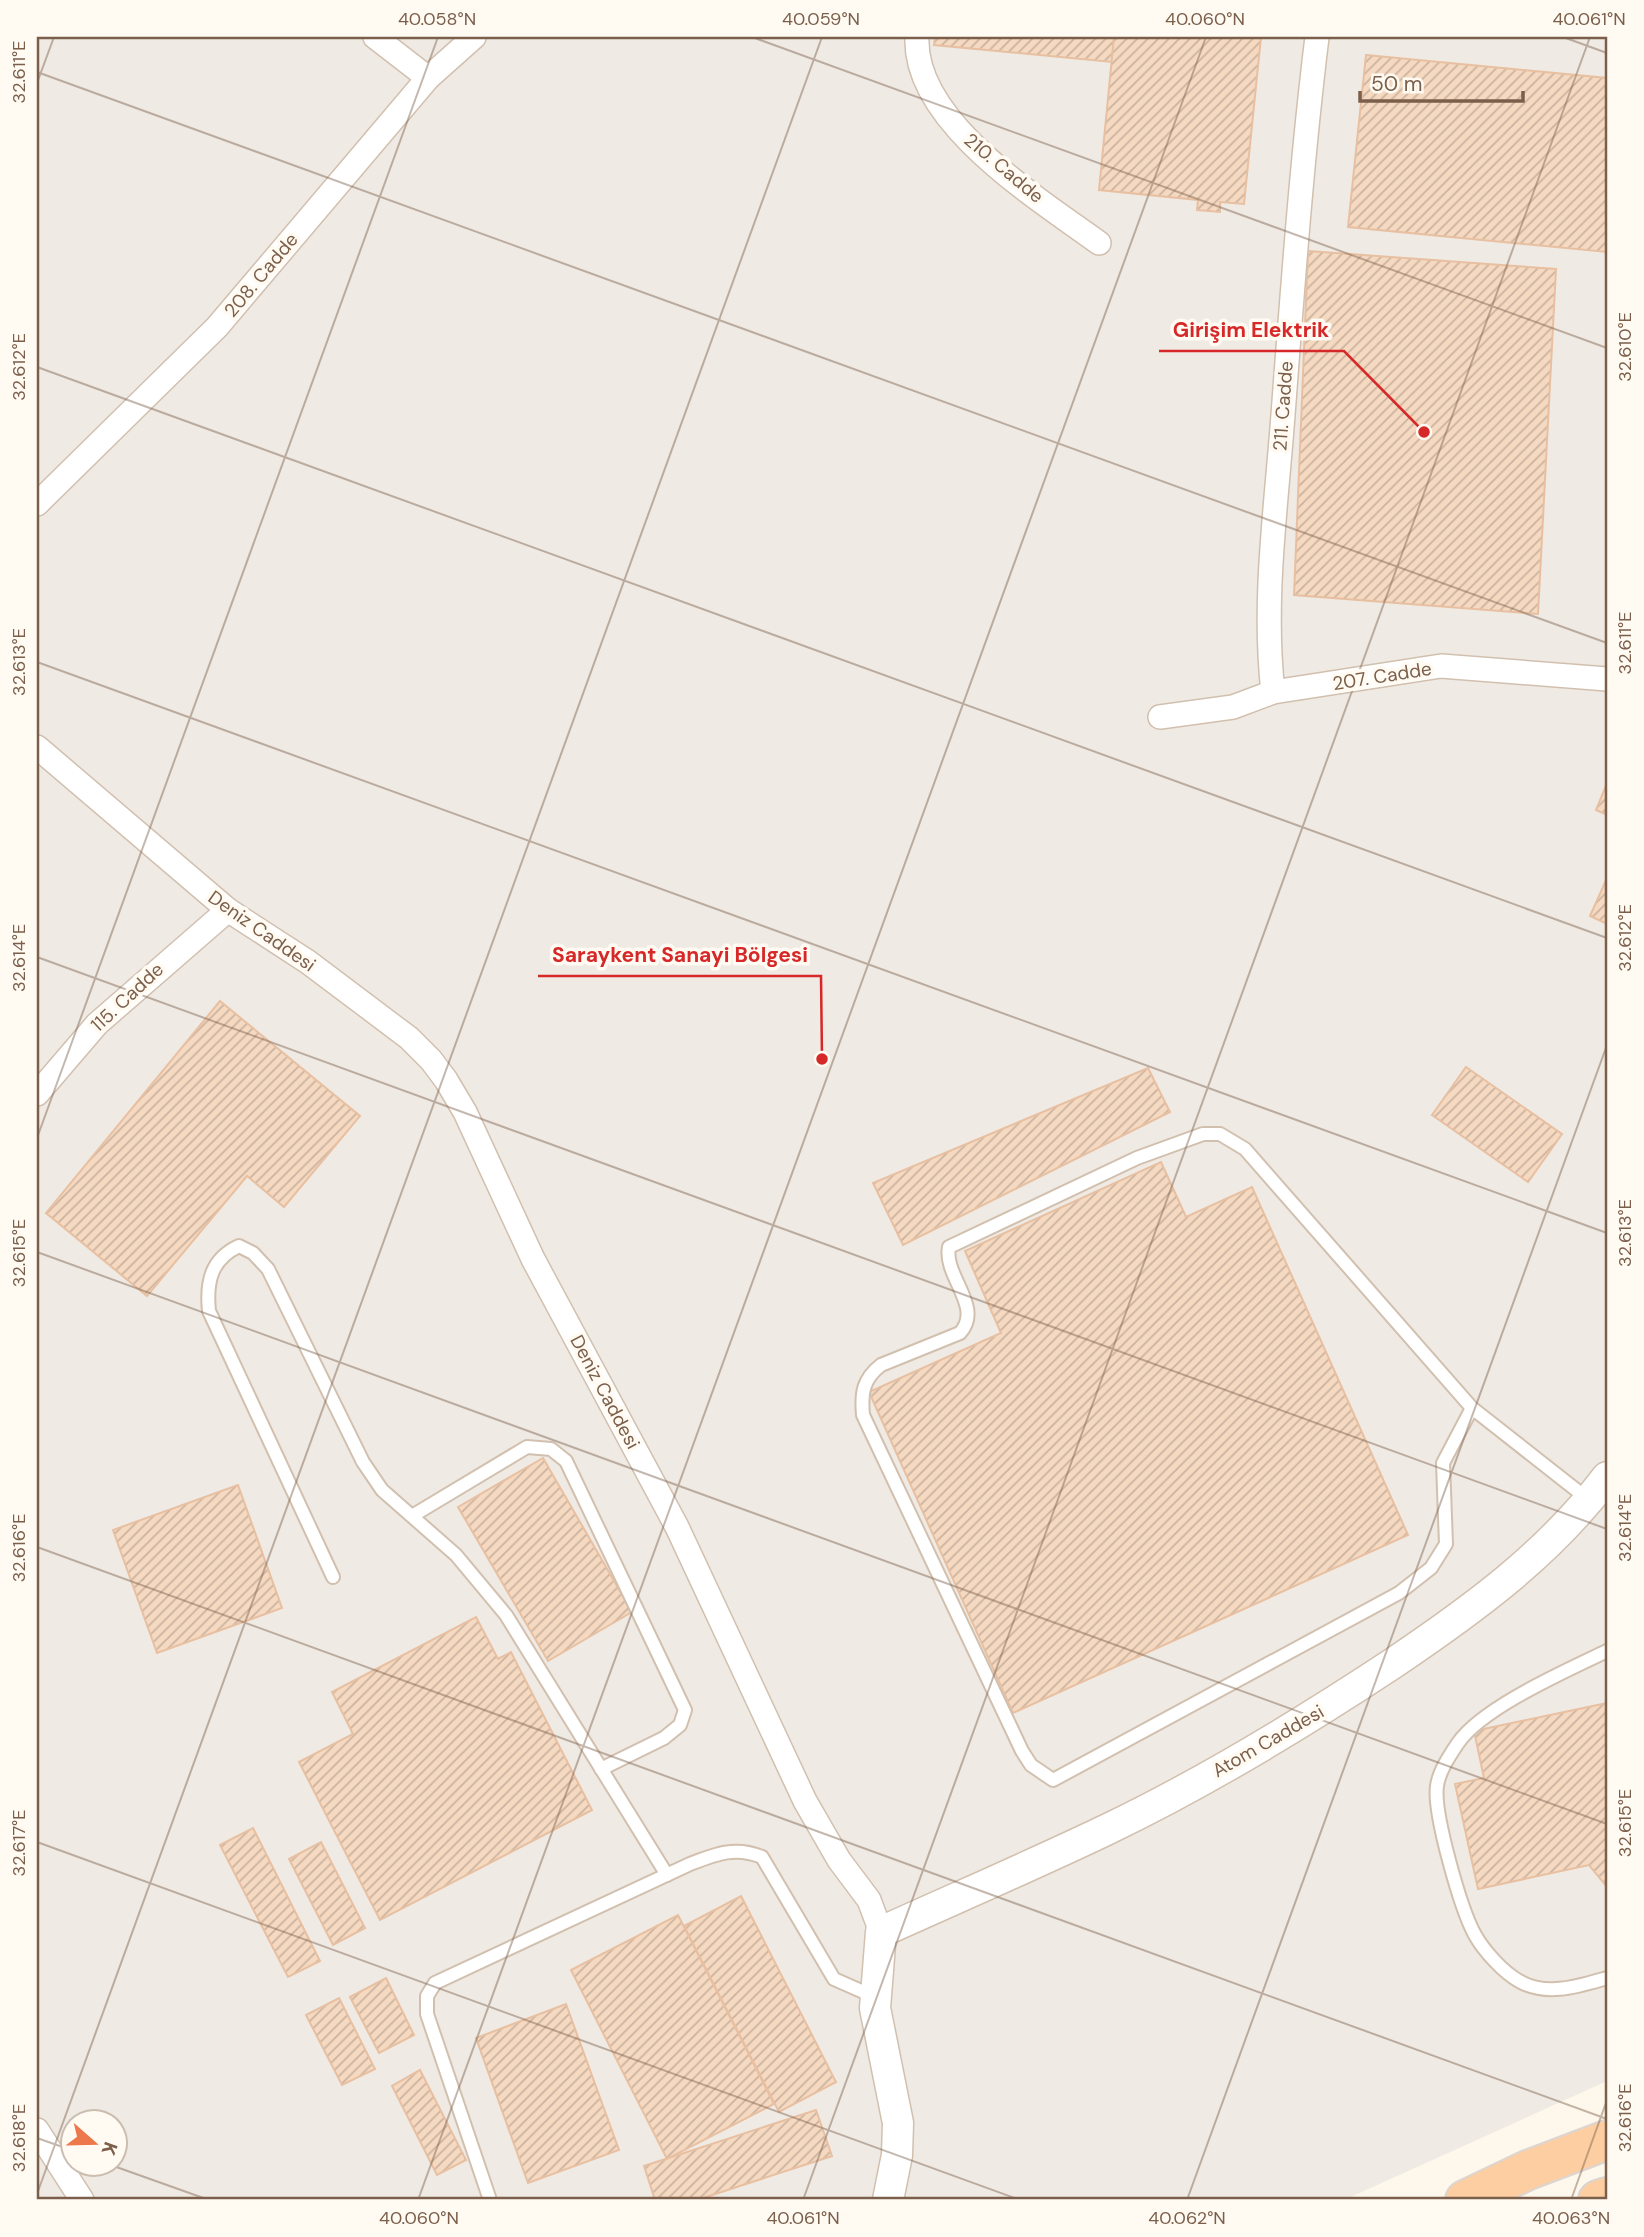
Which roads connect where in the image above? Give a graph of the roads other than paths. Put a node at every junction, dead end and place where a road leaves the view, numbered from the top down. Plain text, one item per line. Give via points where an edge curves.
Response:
1 (375, 37) edge
2 (474, 37) edge
3 (917, 37) edge
4 (1317, 37) edge
5 (428, 78) junction
6 (1099, 243) dead end
7 (37, 504) edge
8 (1607, 679) edge
9 (1273, 692) junction
10 (1160, 718) dead end
11 (37, 747) edge
12 (228, 911) junction
13 (37, 1094) edge
14 (1472, 1408) junction
15 (1598, 1489) edge
16 (412, 1516) junction
17 (333, 1577) dead end
18 (1607, 1651) edge
19 (601, 1769) junction
20 (667, 1875) junction
21 (881, 1932) junction
22 (1607, 1978) edge
23 (875, 1997) junction
24 (37, 2130) edge
25 (1607, 2140) edge
26 (1607, 2197) edge
27 (82, 2200) edge
28 (490, 2200) edge
29 (888, 2200) edge
30 (1465, 2200) edge
31 (1598, 2200) edge

1 - 5 street
2 - 5 street, 208. Cadde
3 - 6 street, 210. Cadde via 924,80 960,132 1032,194
4 - 9 street, 211. Cadde via 1302,162 1270,575 1268,646
5 - 7 street, 208. Cadde via 217,327
8 - 9 street, 207. Cadde via 1441,666
9 - 10 street, 207. Cadde via 1233,707
11 - 12 street, Deniz Caddesi
12 - 13 street, 115. Cadde via 97,1024
12 - 21 street, Deniz Caddesi via 308,962 409,1038 446,1080 466,1112 533,1259 677,1527 805,1801 869,1900
14 - 14 lane via 1245,1149 1220,1134 1203,1134 1137,1158 950,1247 947,1260 965,1302 967,1326 881,1365 861,1393 863,1415 1022,1751 1031,1765 1053,1780 1399,1593 1431,1568 1446,1544 1443,1463
14 - 15 lane
15 - 21 street, Atom Caddesi via 1548,1546 1514,1576 1337,1700 1224,1768 1110,1828
16 - 17 lane via 382,1490 363,1462 268,1269 239,1246 224,1253 207,1288 209,1311
16 - 19 lane via 456,1555 506,1615
16 - 19 lane via 527,1447 551,1449 566,1461 685,1710 680,1725 664,1738
18 - 22 lane via 1477,1722 1444,1767 1436,1803 1448,1859 1475,1935 1503,1969 1521,1982 1566,1990
19 - 20 lane
20 - 23 lane via 720,1853 744,1849 761,1857 834,1979
20 - 28 lane via 435,1983 427,1996 427,2014
21 - 23 street, Deniz Caddesi
23 - 29 street, Deniz Caddesi via 878,2034 898,2123
24 - 27 street
25 - 30 highway
26 - 31 highway

